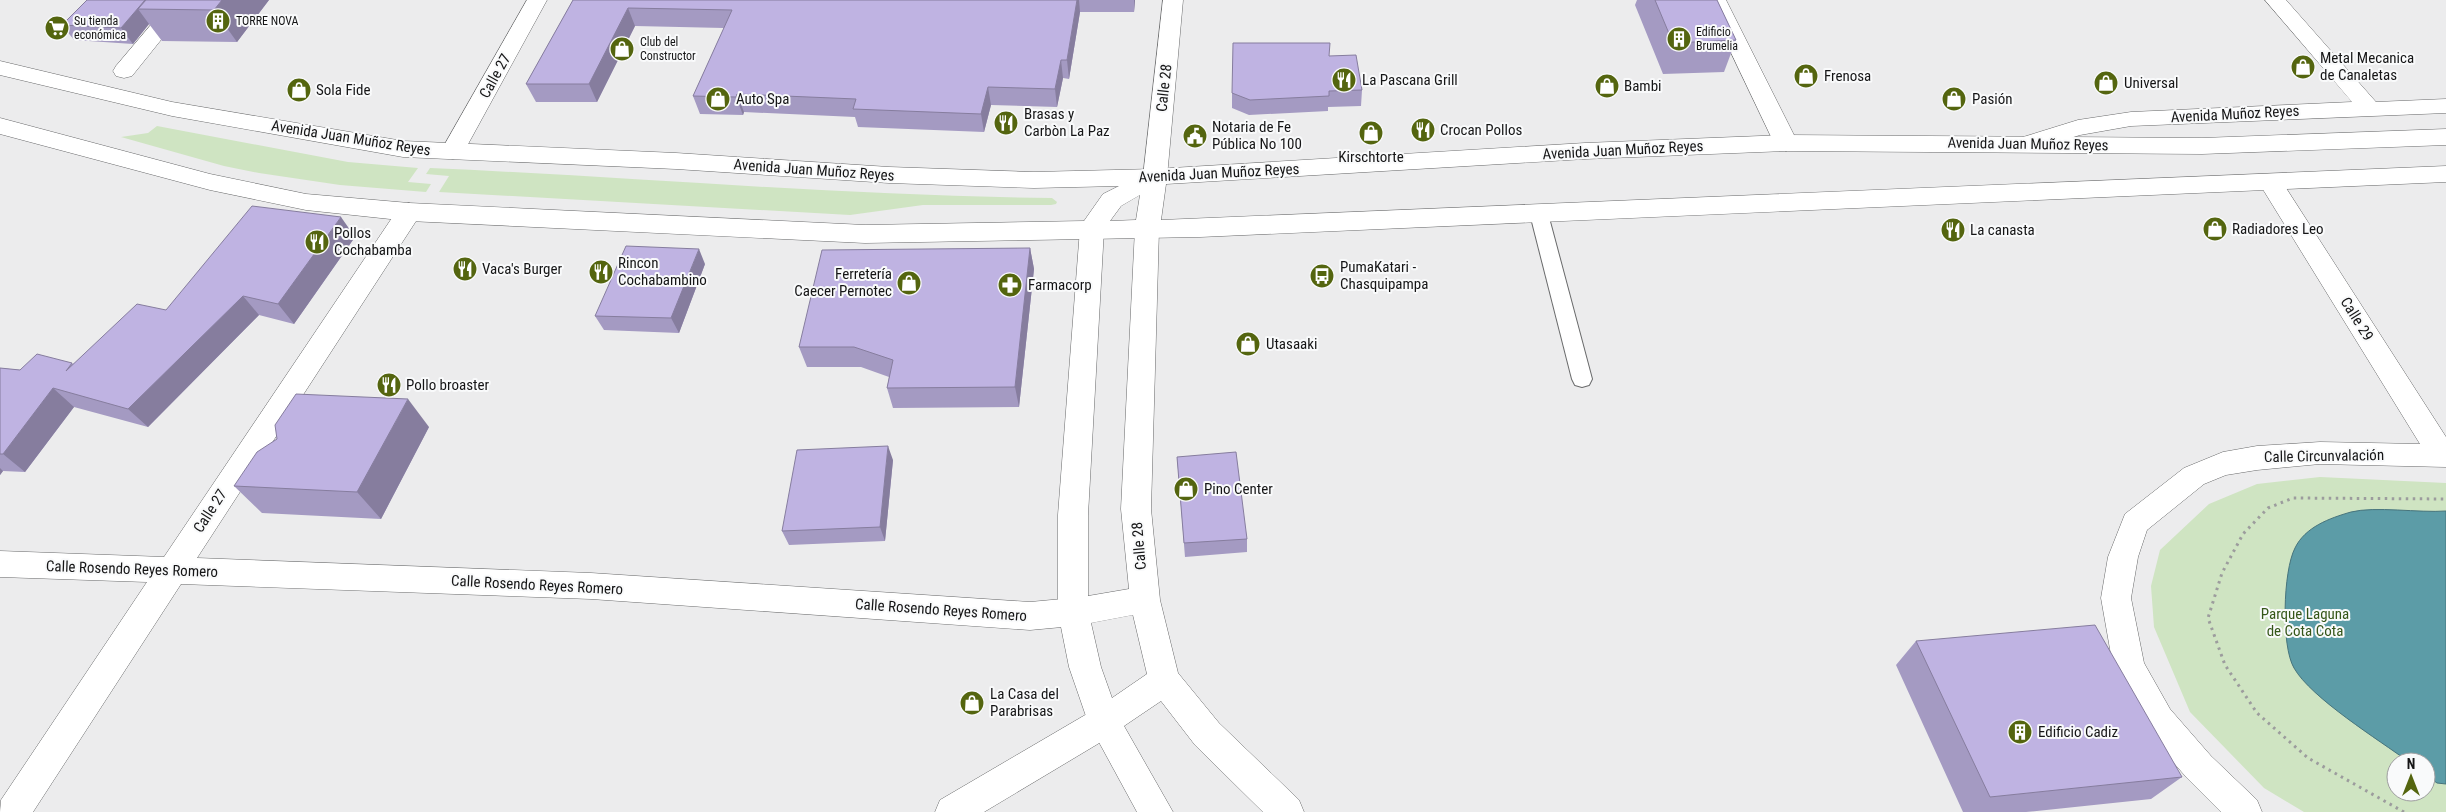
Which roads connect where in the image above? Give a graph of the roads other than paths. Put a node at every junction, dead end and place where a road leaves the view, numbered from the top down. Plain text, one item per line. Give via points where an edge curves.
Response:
1 (184, 0) edge
2 (537, 0) edge
3 (1173, 0) edge
4 (1716, 0) edge
5 (2275, 0) edge
6 (0, 68) edge
7 (124, 71) dead end
8 (2446, 106) edge
9 (2369, 108) junction
10 (0, 126) edge
11 (2446, 137) edge
12 (1786, 143) junction
13 (2028, 143) junction
14 (453, 151) junction
15 (2446, 174) edge
16 (1155, 177) junction
17 (2271, 183) junction
18 (409, 212) junction
19 (1539, 214) junction
20 (1092, 229) junction
21 (1147, 229) junction
22 (1582, 379) dead end
23 (2445, 456) edge
24 (0, 564) edge
25 (171, 570) junction
26 (1145, 600) junction
27 (1073, 612) junction
28 (1164, 680) junction
29 (1104, 722) junction
30 (13, 812) edge
31 (952, 812) edge
32 (1156, 812) edge
33 (1287, 812) edge
34 (2245, 812) edge

1 - 7 main road
2 - 14 main road, Calle 27
3 - 16 main road, Calle 28
4 - 12 main road
5 - 9 main road
6 - 14 main road, Avenida Juan Muñoz Reyes via 172,109 404,148
8 - 9 main road, Avenida Muñoz Reyes
9 - 13 main road, Avenida Muñoz Reyes via 2131,120 2078,128
10 - 18 main road via 210,182 306,202
11 - 13 main road, Avenida Juan Muñoz Reyes via 2202,146
12 - 13 main road, Avenida Juan Muñoz Reyes
12 - 16 main road, Avenida Juan Muñoz Reyes via 1585,151
14 - 16 main road, Avenida Juan Muñoz Reyes via 898,175 1034,180
15 - 17 main road
16 - 20 main road via 1112,200
16 - 21 main road, Calle 28
17 - 19 main road
17 - 23 main road, Calle 29
18 - 20 main road via 865,234
18 - 25 main road, Calle 27
19 - 21 main road
19 - 22 lane
20 - 21 main road
20 - 27 main road via 1073,515
21 - 26 main road, Calle 28 via 1136,510
23 - 34 main road, Calle Circunvalación via 2320,453 2223,464 2194,476 2135,523 2123,557 2116,598 2129,666 2158,720 2199,767
24 - 25 main road, Calle Rosendo Reyes Romero
25 - 27 main road, Calle Rosendo Reyes Romero via 591,586 1030,616
25 - 30 main road, Calle 27
26 - 27 main road, Calle Rosendo Reyes Romero
26 - 28 main road, Calle 28
27 - 29 main road via 1085,668
28 - 29 main road
28 - 33 main road, Calle 28 via 1207,734
29 - 31 main road
29 - 32 main road

